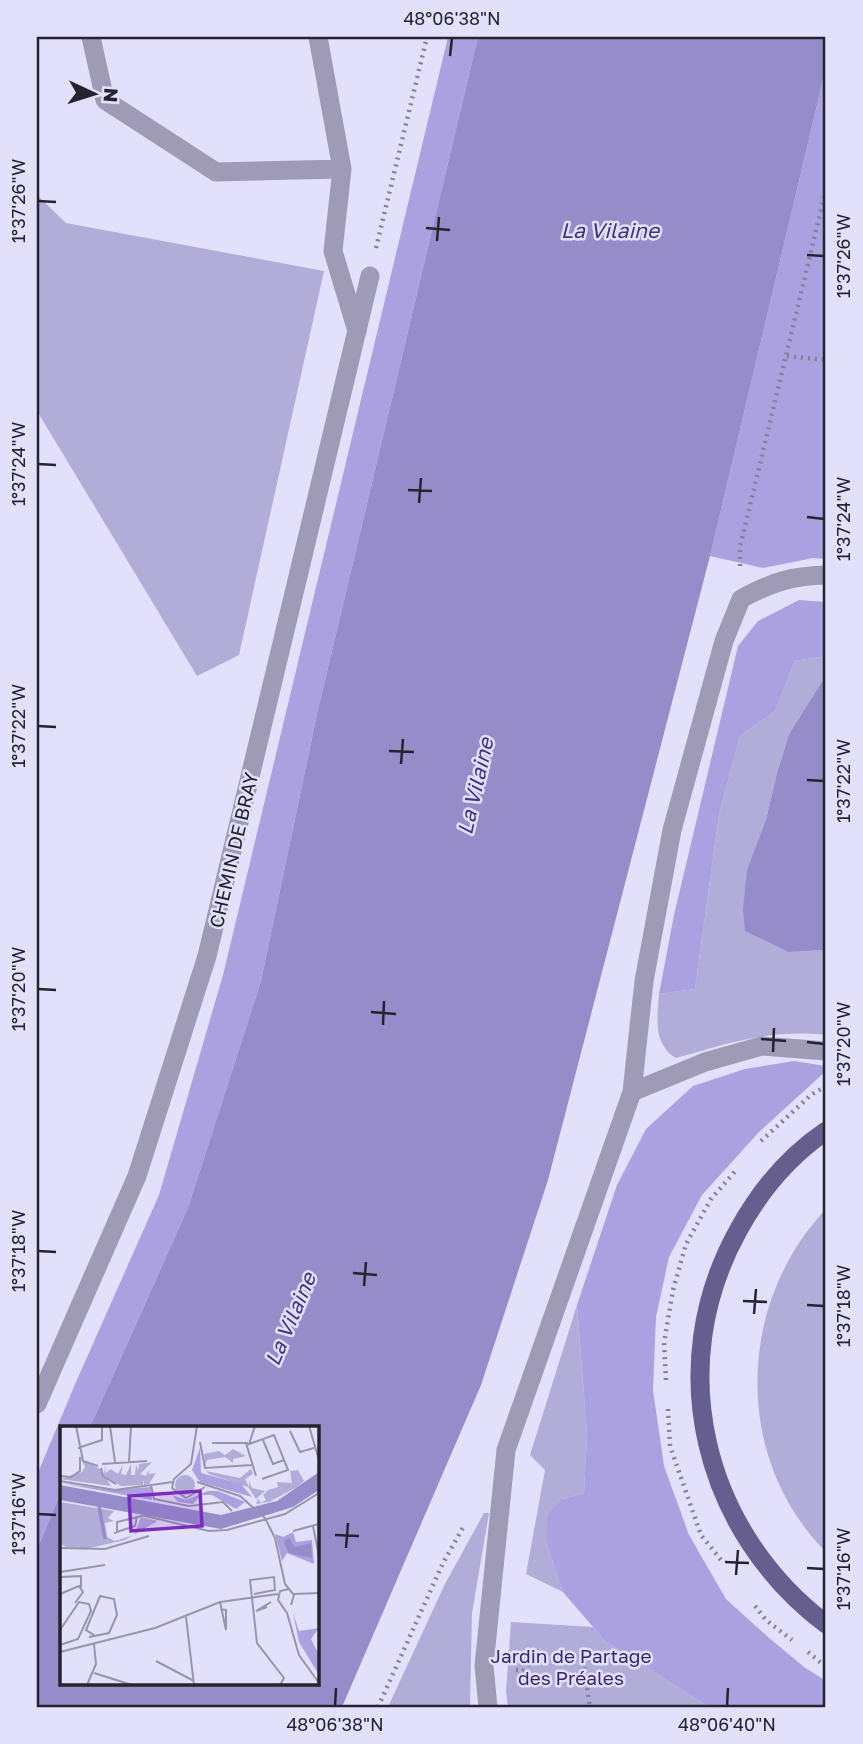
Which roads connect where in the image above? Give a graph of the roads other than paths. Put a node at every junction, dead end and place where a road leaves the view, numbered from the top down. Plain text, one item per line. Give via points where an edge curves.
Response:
1 (91, 37) edge
2 (318, 37) edge
3 (342, 169) junction
4 (370, 276) road end
5 (357, 331) junction
6 (826, 575) edge
7 (826, 1051) edge
8 (632, 1092) junction
9 (826, 1131) edge
10 (37, 1404) edge
11 (826, 1624) edge
12 (488, 1707) edge

1 - 3 street via 105,100 216,172
2 - 3 street
3 - 5 street via 333,251
4 - 5 street, CHEMIN DE BRAY
5 - 10 street, CHEMIN DE BRAY via 207,956 137,1176
6 - 8 street via 796,575 741,598 724,641 672,830 644,981
7 - 8 street via 762,1046 705,1062
8 - 12 street via 506,1450 484,1666
9 - 11 main road via 780,1170 751,1207 729,1247 712,1291 699,1383 704,1430 734,1518 758,1558 789,1593

